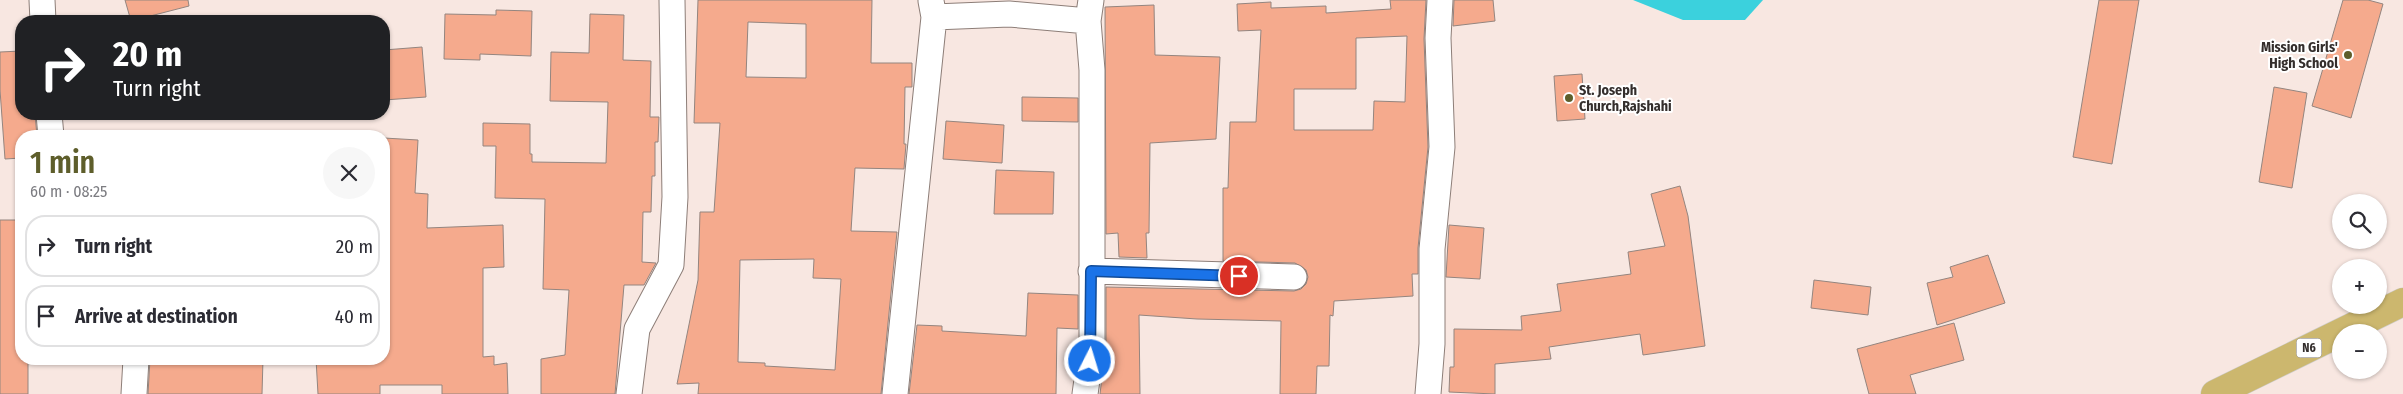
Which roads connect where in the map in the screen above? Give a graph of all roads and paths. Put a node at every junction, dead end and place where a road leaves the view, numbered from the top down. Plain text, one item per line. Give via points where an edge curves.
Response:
1 (42, 0) edge
2 (672, 0) edge
3 (1440, 0) edge
4 (932, 8) edge
5 (1090, 11) edge
6 (43, 15) edge
7 (1091, 271) junction
8 (1294, 277) dead end
9 (2403, 302) edge
10 (136, 365) edge
11 (134, 394) edge
12 (629, 394) edge
13 (895, 394) edge
14 (1085, 394) edge
15 (1428, 394) edge
16 (2215, 394) edge

1 - 6 street
2 - 12 street via 675,197 671,265 637,329
3 - 15 street via 1438,38 1442,147 1432,250 1432,344
4 - 5 street via 1009,14
4 - 13 street
5 - 7 street
7 - 8 street
7 - 14 street via 1092,344
9 - 16 highway, N6
10 - 11 street

